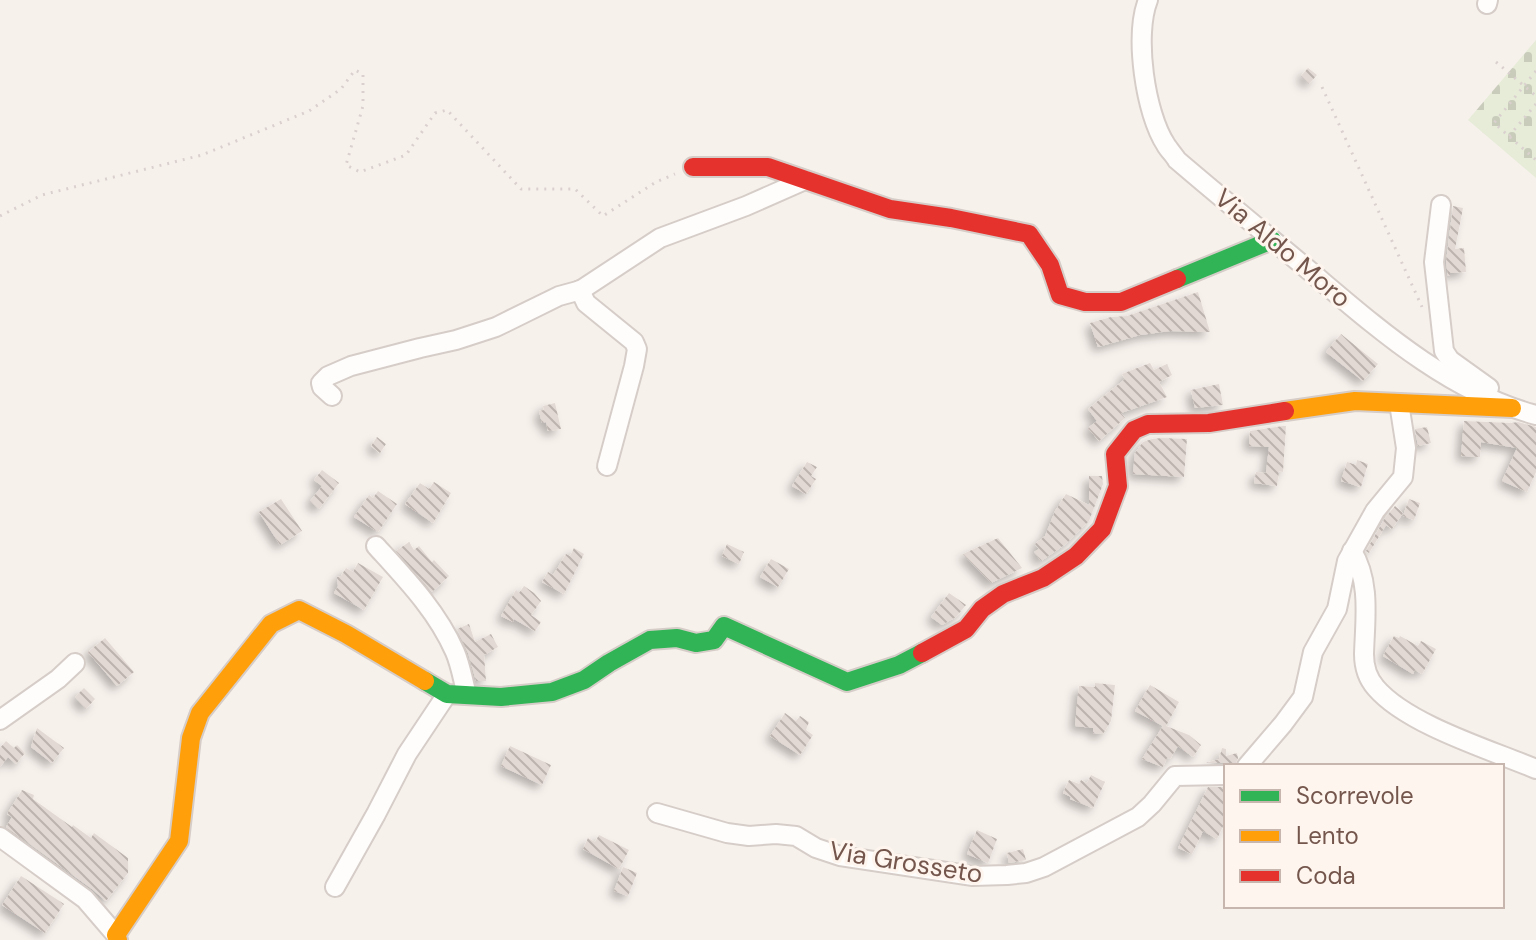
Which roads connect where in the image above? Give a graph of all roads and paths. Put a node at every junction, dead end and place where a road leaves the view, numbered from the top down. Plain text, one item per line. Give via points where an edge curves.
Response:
1 (1148, 0) edge
2 (1496, 62) dead end
3 (1536, 71) edge
4 (1524, 85) junction
5 (1322, 87) dead end
6 (1536, 96) edge
7 (1536, 104) edge
8 (1509, 136) junction
9 (1536, 160) edge
10 (693, 167) joint
11 (805, 180) junction
12 (1441, 205) dead end
13 (0, 216) edge
14 (1272, 240) junction
15 (580, 290) junction
16 (1441, 327) junction
17 (332, 396) dead end
18 (1399, 403) junction
19 (1512, 408) junction
20 (1536, 415) edge
21 (607, 466) dead end
22 (376, 546) dead end
23 (1352, 551) junction
24 (75, 663) dead end
25 (447, 694) junction
26 (467, 695) junction
27 (0, 720) edge
28 (1249, 764) edge
29 (1536, 769) edge
30 (1224, 775) edge
31 (657, 813) dead end
32 (0, 837) edge
33 (335, 887) dead end
34 (117, 938) edge

1 - 14 street, Via Aldo Moro via 1140,43 1148,94 1164,143
2 - 4 path
3 - 4 path
4 - 6 path
4 - 8 path via 1494,123
5 - 16 path via 1427,316
7 - 8 path
8 - 9 path
10 - 11 street via 768,167
10 - 13 path via 656,182 603,216 575,189 521,189 447,110 435,113 406,155 360,172 346,165 363,106 363,74 355,70 341,89 309,111 202,155 42,195
11 - 14 street via 890,209 1029,234 1050,265 1060,295 1085,302 1121,302
11 - 15 street via 660,238
12 - 16 street via 1434,262
14 - 19 street, Via Aldo Moro via 1438,372
15 - 17 street via 496,327 333,373 321,383
15 - 21 street via 586,303 637,349
16 - 19 street via 1450,360
18 - 19 street
18 - 23 street via 1406,448 1403,477
18 - 26 street via 1343,402 1209,423 1148,424 1134,430 1115,454 1118,486 1102,529 1076,556 1043,578 1003,594 966,629 899,665 847,682 724,626 714,640 650,640 584,680 552,692
19 - 20 street, Via Aldo Moro
22 - 26 street via 444,630
23 - 28 street via 1337,609 1313,652 1303,697
23 - 29 street via 1364,587 1365,667 1377,689 1429,726
24 - 27 street
25 - 26 street
25 - 33 street via 407,754
25 - 34 street via 299,610 271,624 200,713 191,738 179,841
30 - 31 street, Via Grosseto via 1175,776 1138,817 1044,867 1007,875 973,876 840,856 796,836 727,833
32 - 34 street via 85,899

